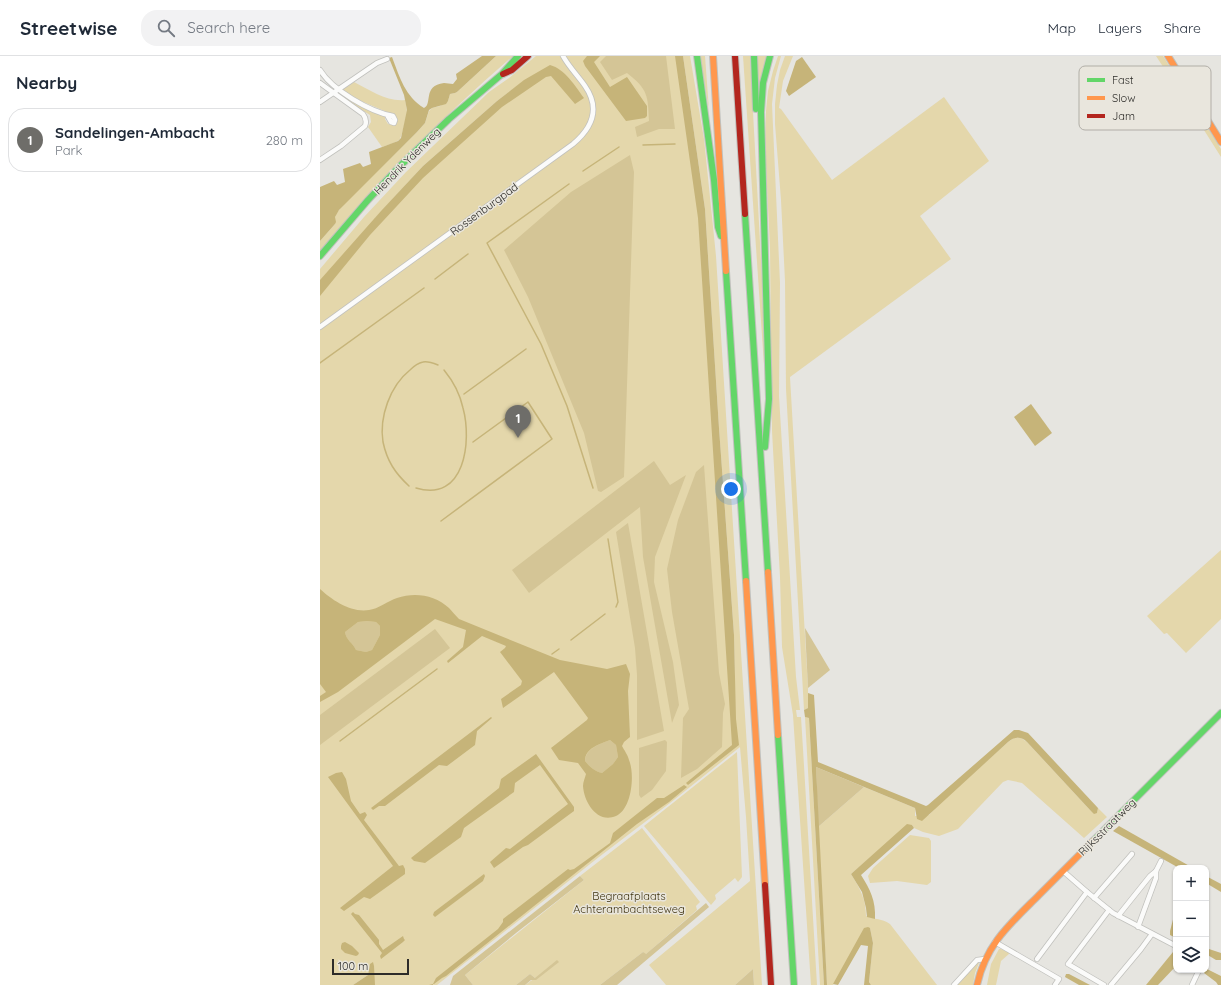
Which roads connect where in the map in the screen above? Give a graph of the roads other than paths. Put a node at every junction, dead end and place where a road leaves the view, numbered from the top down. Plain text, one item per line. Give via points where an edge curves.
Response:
1 (518, 56) edge
2 (528, 56) edge
3 (558, 56) edge
4 (563, 56) edge
5 (697, 56) edge
6 (713, 56) edge
7 (735, 56) edge
8 (754, 56) edge
9 (770, 56) edge
10 (1168, 56) edge
11 (387, 59) dead end
12 (566, 61) junction
13 (574, 63) dead end
14 (1174, 66) edge
15 (570, 67) junction
16 (320, 70) edge
17 (502, 74) junction
18 (320, 83) edge
19 (337, 89) junction
20 (333, 93) junction
21 (320, 102) edge
22 (387, 115) dead end
23 (1211, 126) edge
24 (1221, 142) edge
25 (320, 160) edge
26 (762, 172) junction
27 (725, 247) junction
28 (320, 256) edge
29 (320, 327) edge
30 (762, 474) junction
31 (1221, 712) edge
32 (1132, 854) dead end
33 (1162, 861) dead end
34 (1064, 871) junction
35 (1156, 871) junction
36 (1087, 892) junction
37 (1094, 898) junction
38 (1109, 910) junction
39 (1118, 916) junction
40 (1138, 927) junction
41 (1152, 934) junction
42 (995, 942) junction
43 (1173, 944) edge
44 (985, 958) junction
45 (1037, 959) dead end
46 (1198, 973) edge
47 (771, 985) edge
48 (794, 985) edge
49 (954, 985) edge
50 (977, 985) edge
51 (1055, 985) edge
52 (1104, 985) edge
53 (1111, 985) edge
54 (1192, 985) edge

1 - 17 main road, Hendrik Ydenweg
2 - 17 main road, Hendrik Ydenweg via 512,70
3 - 12 street, Rossenburgpad
4 - 12 street, Rossenburgpad
5 - 27 main road via 718,226
6 - 27 main road
7 - 30 main road
8 - 26 main road
9 - 26 main road via 764,76 762,97
10 - 14 main road
11 - 19 street
12 - 15 street, Rossenburgpad
13 - 15 street
15 - 29 street, Rossenburgpad via 586,88 592,103 593,117 583,136
16 - 19 street
17 - 28 main road, Hendrik Ydenweg via 411,156
18 - 20 street
19 - 20 street
19 - 22 street
20 - 21 street
20 - 25 street via 363,114 367,122 361,130
23 - 24 main road
26 - 30 main road via 769,399
27 - 47 main road
30 - 48 main road
31 - 34 main road, Rijksstraatweg
32 - 37 street
33 - 35 street
34 - 36 street
34 - 42 main road, Rijksstraatweg
35 - 39 street
35 - 40 street via 1156,878
36 - 37 street
36 - 45 street
37 - 38 street
38 - 39 street
38 - 52 street via 1068,964
39 - 40 street
40 - 41 street
41 - 43 street
41 - 53 street
42 - 44 main road, Rijksstraatweg
42 - 51 street via 1059,979
44 - 49 street, Rijksstraatweg via 977,960
44 - 50 main road, Rijksstraatweg
46 - 54 street

